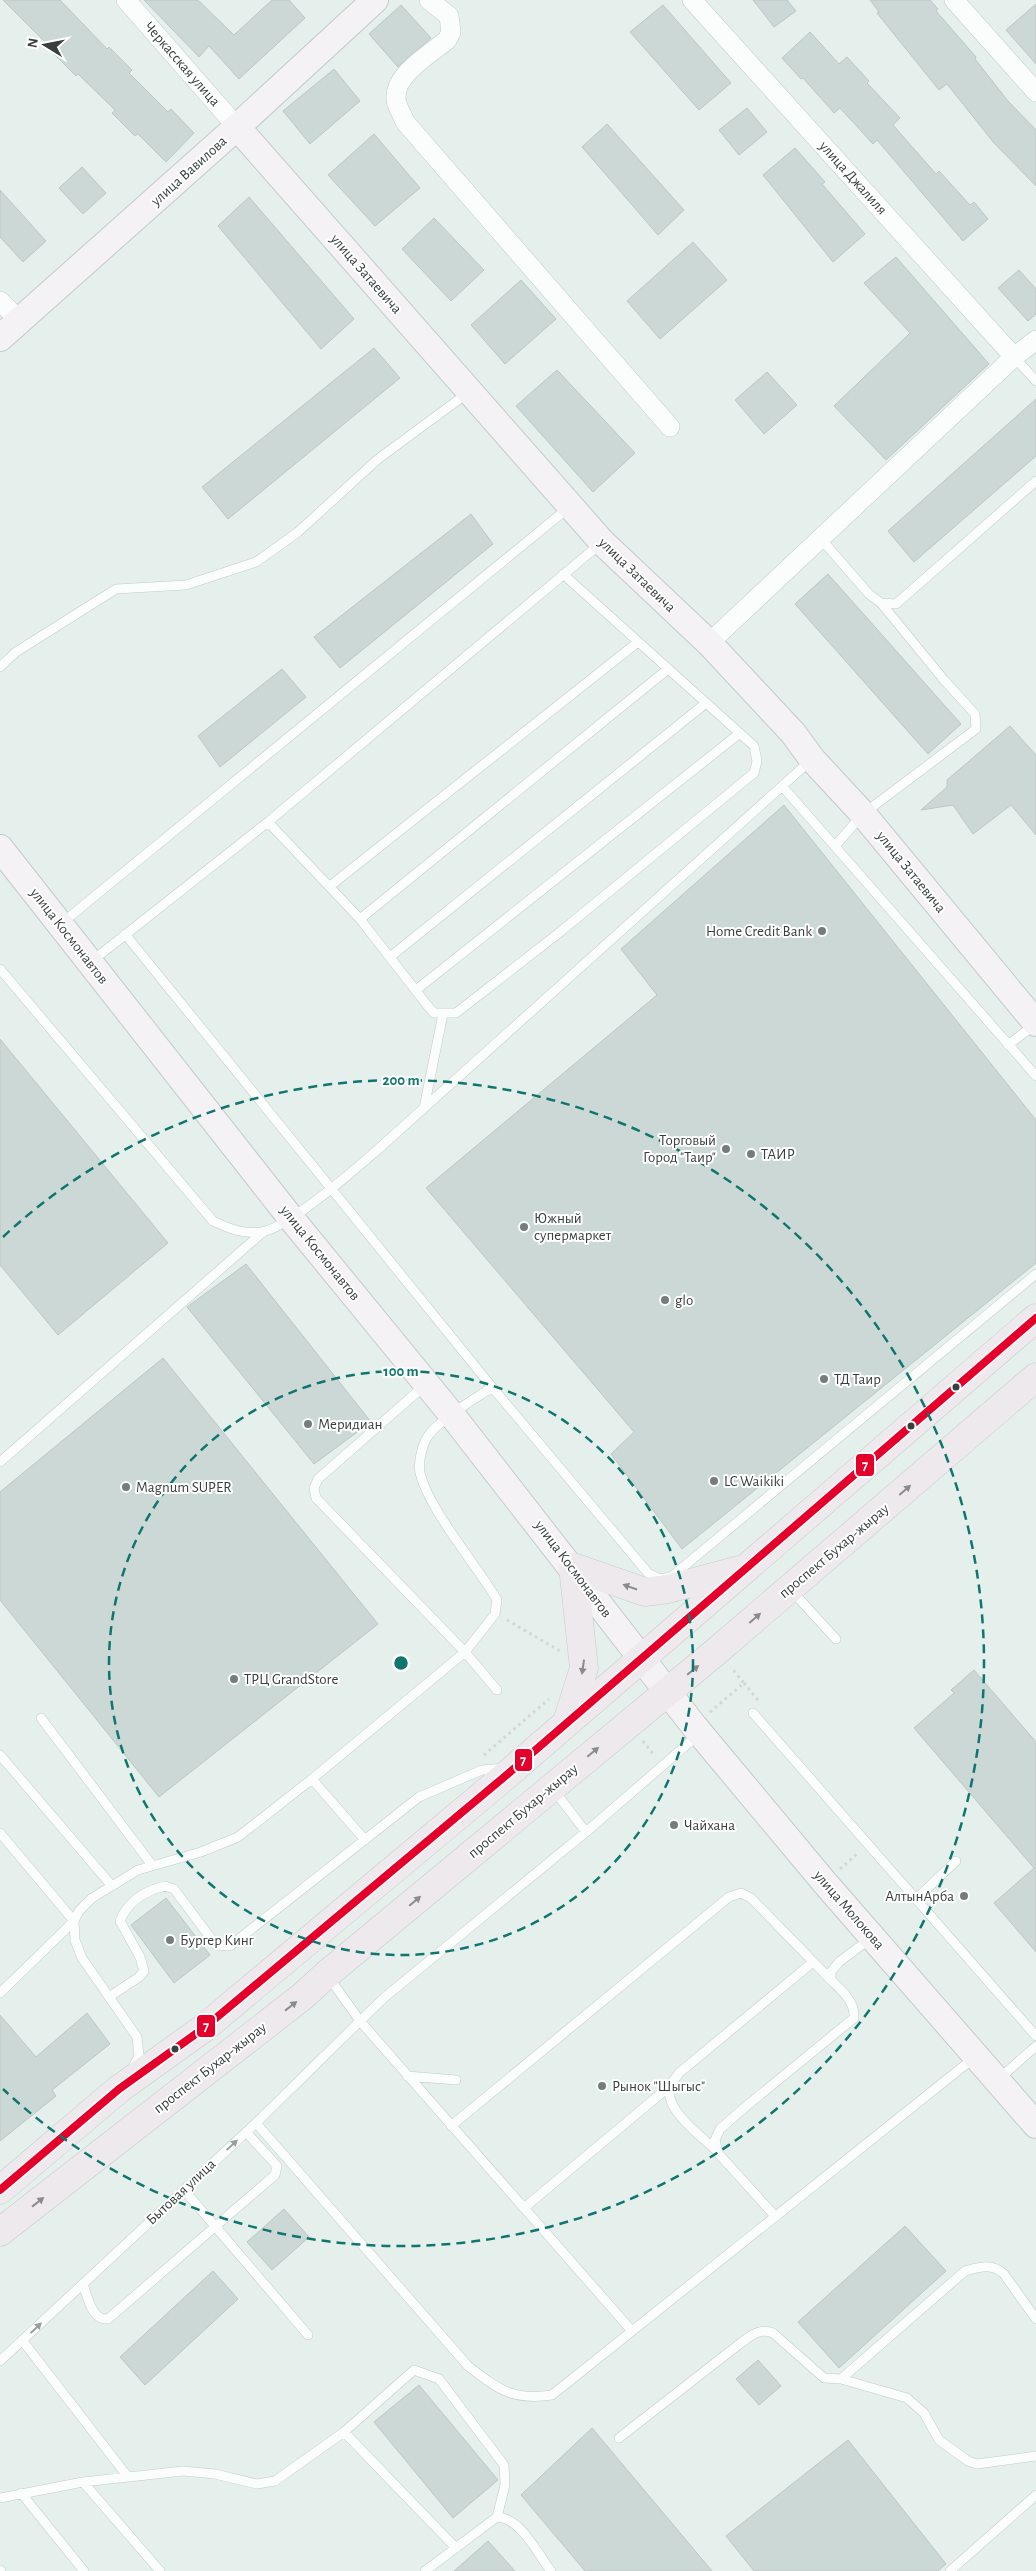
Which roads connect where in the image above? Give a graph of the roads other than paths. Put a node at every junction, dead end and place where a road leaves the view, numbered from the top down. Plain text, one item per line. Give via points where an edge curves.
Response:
1 (126, 0) edge
2 (375, 0) edge
3 (429, 0) edge
4 (692, 0) edge
5 (954, 0) edge
6 (1036, 92) edge
7 (237, 127) junction
8 (0, 301) edge
9 (20, 321) junction
10 (0, 338) edge
11 (1036, 340) edge
12 (1014, 357) junction
13 (1036, 382) edge
14 (469, 392) junction
15 (670, 427) dead end
16 (1036, 481) edge
17 (570, 506) junction
18 (821, 539) junction
19 (602, 542) junction
20 (563, 574) junction
21 (881, 603) junction
22 (638, 642) junction
23 (709, 643) junction
24 (0, 667) edge
25 (668, 668) junction
26 (706, 703) junction
27 (740, 733) junction
28 (812, 758) junction
29 (782, 786) junction
30 (863, 814) junction
31 (268, 822) junction
32 (835, 846) junction
33 (0, 848) edge
34 (330, 886) junction
35 (360, 919) junction
36 (60, 925) junction
37 (125, 934) junction
38 (390, 957) junction
39 (90, 962) junction
40 (0, 969) edge
41 (416, 990) junction
42 (442, 1014) junction
43 (1036, 1024) edge
44 (1008, 1045) junction
45 (1036, 1076) edge
46 (424, 1108) junction
47 (332, 1189) junction
48 (290, 1217) junction
49 (263, 1232) junction
50 (1036, 1274) edge
51 (1036, 1318) edge
52 (1036, 1377) edge
53 (427, 1384) junction
54 (492, 1387) junction
55 (452, 1415) junction
56 (0, 1462) edge
57 (572, 1567) junction
58 (745, 1568) junction
59 (789, 1588) junction
60 (836, 1639) dead end
61 (465, 1652) junction
62 (641, 1658) junction
63 (497, 1690) dead end
64 (667, 1691) junction
65 (753, 1713) dead end
66 (41, 1718) dead end
67 (567, 1722) junction
68 (700, 1733) junction
69 (0, 1755) edge
70 (515, 1768) junction
71 (312, 1779) junction
72 (552, 1787) junction
73 (586, 1832) junction
74 (0, 1833) edge
75 (365, 1840) junction
76 (956, 1861) dead end
77 (152, 1865) junction
78 (112, 1886) junction
79 (916, 1900) junction
80 (74, 1921) junction
81 (872, 1937) junction
82 (814, 1962) junction
83 (327, 1974) junction
84 (831, 1980) junction
85 (0, 1993) edge
86 (108, 1996) junction
87 (360, 2021) junction
88 (1036, 2036) edge
89 (1036, 2046) edge
90 (976, 2056) junction
91 (407, 2076) junction
92 (456, 2080) dead end
93 (998, 2081) junction
94 (670, 2086) junction
95 (119, 2089) junction
96 (141, 2121) junction
97 (256, 2123) junction
98 (1036, 2125) edge
99 (451, 2126) junction
100 (246, 2132) junction
101 (718, 2153) junction
102 (0, 2190) edge
103 (184, 2190) junction
104 (524, 2208) junction
105 (775, 2216) junction
106 (216, 2226) junction
107 (0, 2232) edge
108 (83, 2284) junction
109 (1036, 2319) edge
110 (632, 2331) junction
111 (308, 2335) dead end
112 (22, 2340) junction
113 (0, 2361) edge
114 (841, 2379) junction
115 (344, 2432) junction
116 (619, 2438) dead end
117 (1036, 2456) edge
118 (128, 2477) junction
119 (83, 2482) junction
120 (21, 2493) junction
121 (1036, 2495) edge
122 (0, 2498) edge
123 (497, 2516) junction
124 (456, 2548) junction
125 (84, 2571) edge
126 (160, 2571) edge
127 (425, 2571) edge
128 (551, 2571) edge
129 (950, 2571) edge

1 - 7 street, Черкасская улица
2 - 7 street, улица Вавилова
3 - 15 street via 449,16 451,32 447,40 404,76 396,90 397,104 406,122
4 - 12 street, улица Джалиля
5 - 6 street
7 - 9 street, улица Вавилова
7 - 14 street, улица Затаевича
8 - 9 street
9 - 10 street, улица Вавилова
11 - 12 street
12 - 13 lane
12 - 18 street
14 - 17 street, улица Затаевича
14 - 24 lane via 378,459 298,532 256,562 186,586 116,589 16,652
16 - 21 lane via 896,604
17 - 19 street, улица Затаевича
17 - 36 lane
18 - 21 lane via 869,594
18 - 23 street
19 - 20 lane
19 - 23 street, улица Затаевича
20 - 22 lane
20 - 31 lane
21 - 30 lane via 975,714 976,729
22 - 25 lane
22 - 34 lane
23 - 28 street, улица Затаевича
25 - 26 lane
25 - 35 lane
26 - 27 lane
26 - 38 lane
27 - 41 lane
27 - 42 lane via 754,746 757,760 754,773 498,982 456,1014
28 - 29 lane
28 - 30 street, улица Затаевича
29 - 32 lane
29 - 46 lane
30 - 32 lane
30 - 43 street, улица Затаевича
31 - 34 lane
31 - 37 lane
32 - 44 lane
33 - 36 street, улица Космонавтов
34 - 35 lane
35 - 38 lane
36 - 39 street, улица Космонавтов
37 - 39 lane
37 - 47 lane
38 - 41 lane
39 - 48 street, улица Космонавтов
40 - 49 lane via 213,1220 236,1232
41 - 42 lane via 434,1013
42 - 46 lane
43 - 44 lane
44 - 45 lane
46 - 47 lane
47 - 48 lane
47 - 54 lane
48 - 49 lane
48 - 53 street, улица Космонавтов
49 - 56 lane
50 - 54 lane via 671,1577 660,1579 648,1573
51 - 58 main road
59 -> 52 main road, проспект Бухар-жырау
53 - 55 street, улица Космонавтов
53 - 61 lane via 318,1479 314,1488 316,1498
54 - 55 lane
55 - 57 street, улица Космонавтов
55 - 61 lane via 428,1436 421,1454 420,1471 427,1494 497,1600 495,1614
58 -> 57 main road via 645,1592
57 - 62 street, улица Космонавтов
57 - 67 main road via 584,1668
58 - 62 main road
59 - 60 lane
64 -> 59 main road, проспект Бухар-жырау
61 - 63 lane
61 - 71 lane
62 - 64 street, улица Космонавтов
62 - 67 main road
64 - 68 street, улица Молокова
72 -> 64 main road, проспект Бухар-жырау
65 - 79 lane
66 - 77 lane
67 - 70 main road
68 - 73 lane, Бытовая улица
68 - 81 street, улица Молокова
69 - 78 lane
70 - 75 lane via 482,1770 419,1797
70 - 95 main road via 204,2028
71 - 75 lane
71 - 77 lane via 238,1837 201,1852
72 - 73 lane
83 -> 72 main road, проспект Бухар-жырау
73 - 87 lane, Бытовая улица
74 - 80 lane
75 - 86 lane via 230,1946 216,1945 174,1889 164,1886 138,1897 124,1909 120,1921 144,1971
76 - 79 lane
77 - 78 lane
78 - 80 lane via 92,1898
79 - 88 lane
80 - 85 lane
80 - 86 lane via 75,1940 82,1958
81 - 84 lane via 839,1962 831,1972
81 - 90 street, улица Молокова
82 - 84 lane
82 - 94 lane via 679,2073
82 - 99 lane via 751,1898 741,1893 730,1897
83 - 87 lane
96 -> 83 main road, проспект Бухар-жырау
84 - 101 lane via 850,2000 855,2010 854,2018 720,2129 714,2140
86 - 95 lane via 136,2038 139,2056
87 - 91 lane
87 - 97 lane, Бытовая улица
89 - 93 lane
90 - 93 street, улица Молокова
90 - 105 lane
91 - 92 lane
91 - 99 lane
93 - 98 street, улица Молокова
94 - 101 lane via 673,2109
94 - 104 lane
95 - 96 main road
95 - 102 main road
107 -> 96 main road, проспект Бухар-жырау
97 - 100 lane, Бытовая улица
97 - 110 lane via 468,2366 500,2390 532,2398 552,2395
99 - 104 lane
103 -> 100 lane, Бытовая улица
100 - 106 lane via 276,2166 276,2171
101 - 105 lane
103 - 106 lane
103 - 108 lane, Бытовая улица
104 - 110 lane
105 - 110 lane
106 - 108 lane via 108,2319 101,2320 96,2315
106 - 111 lane
112 -> 108 lane, Бытовая улица
109 - 114 lane via 998,2268 980,2267 965,2271
112 - 113 lane, Бытовая улица
112 - 118 lane
114 - 116 lane via 824,2378 773,2333 758,2331
114 - 117 lane via 907,2398 924,2413 939,2440 968,2461 977,2464
115 - 118 lane via 275,2481 257,2484 215,2474 183,2471
115 - 123 lane via 414,2370 438,2379 504,2465 504,2485
115 - 124 lane
118 - 119 lane
119 - 120 lane
119 - 126 lane
120 - 122 lane
120 - 125 lane
121 - 129 lane
123 - 124 lane
123 - 128 lane via 515,2523
124 - 127 lane

